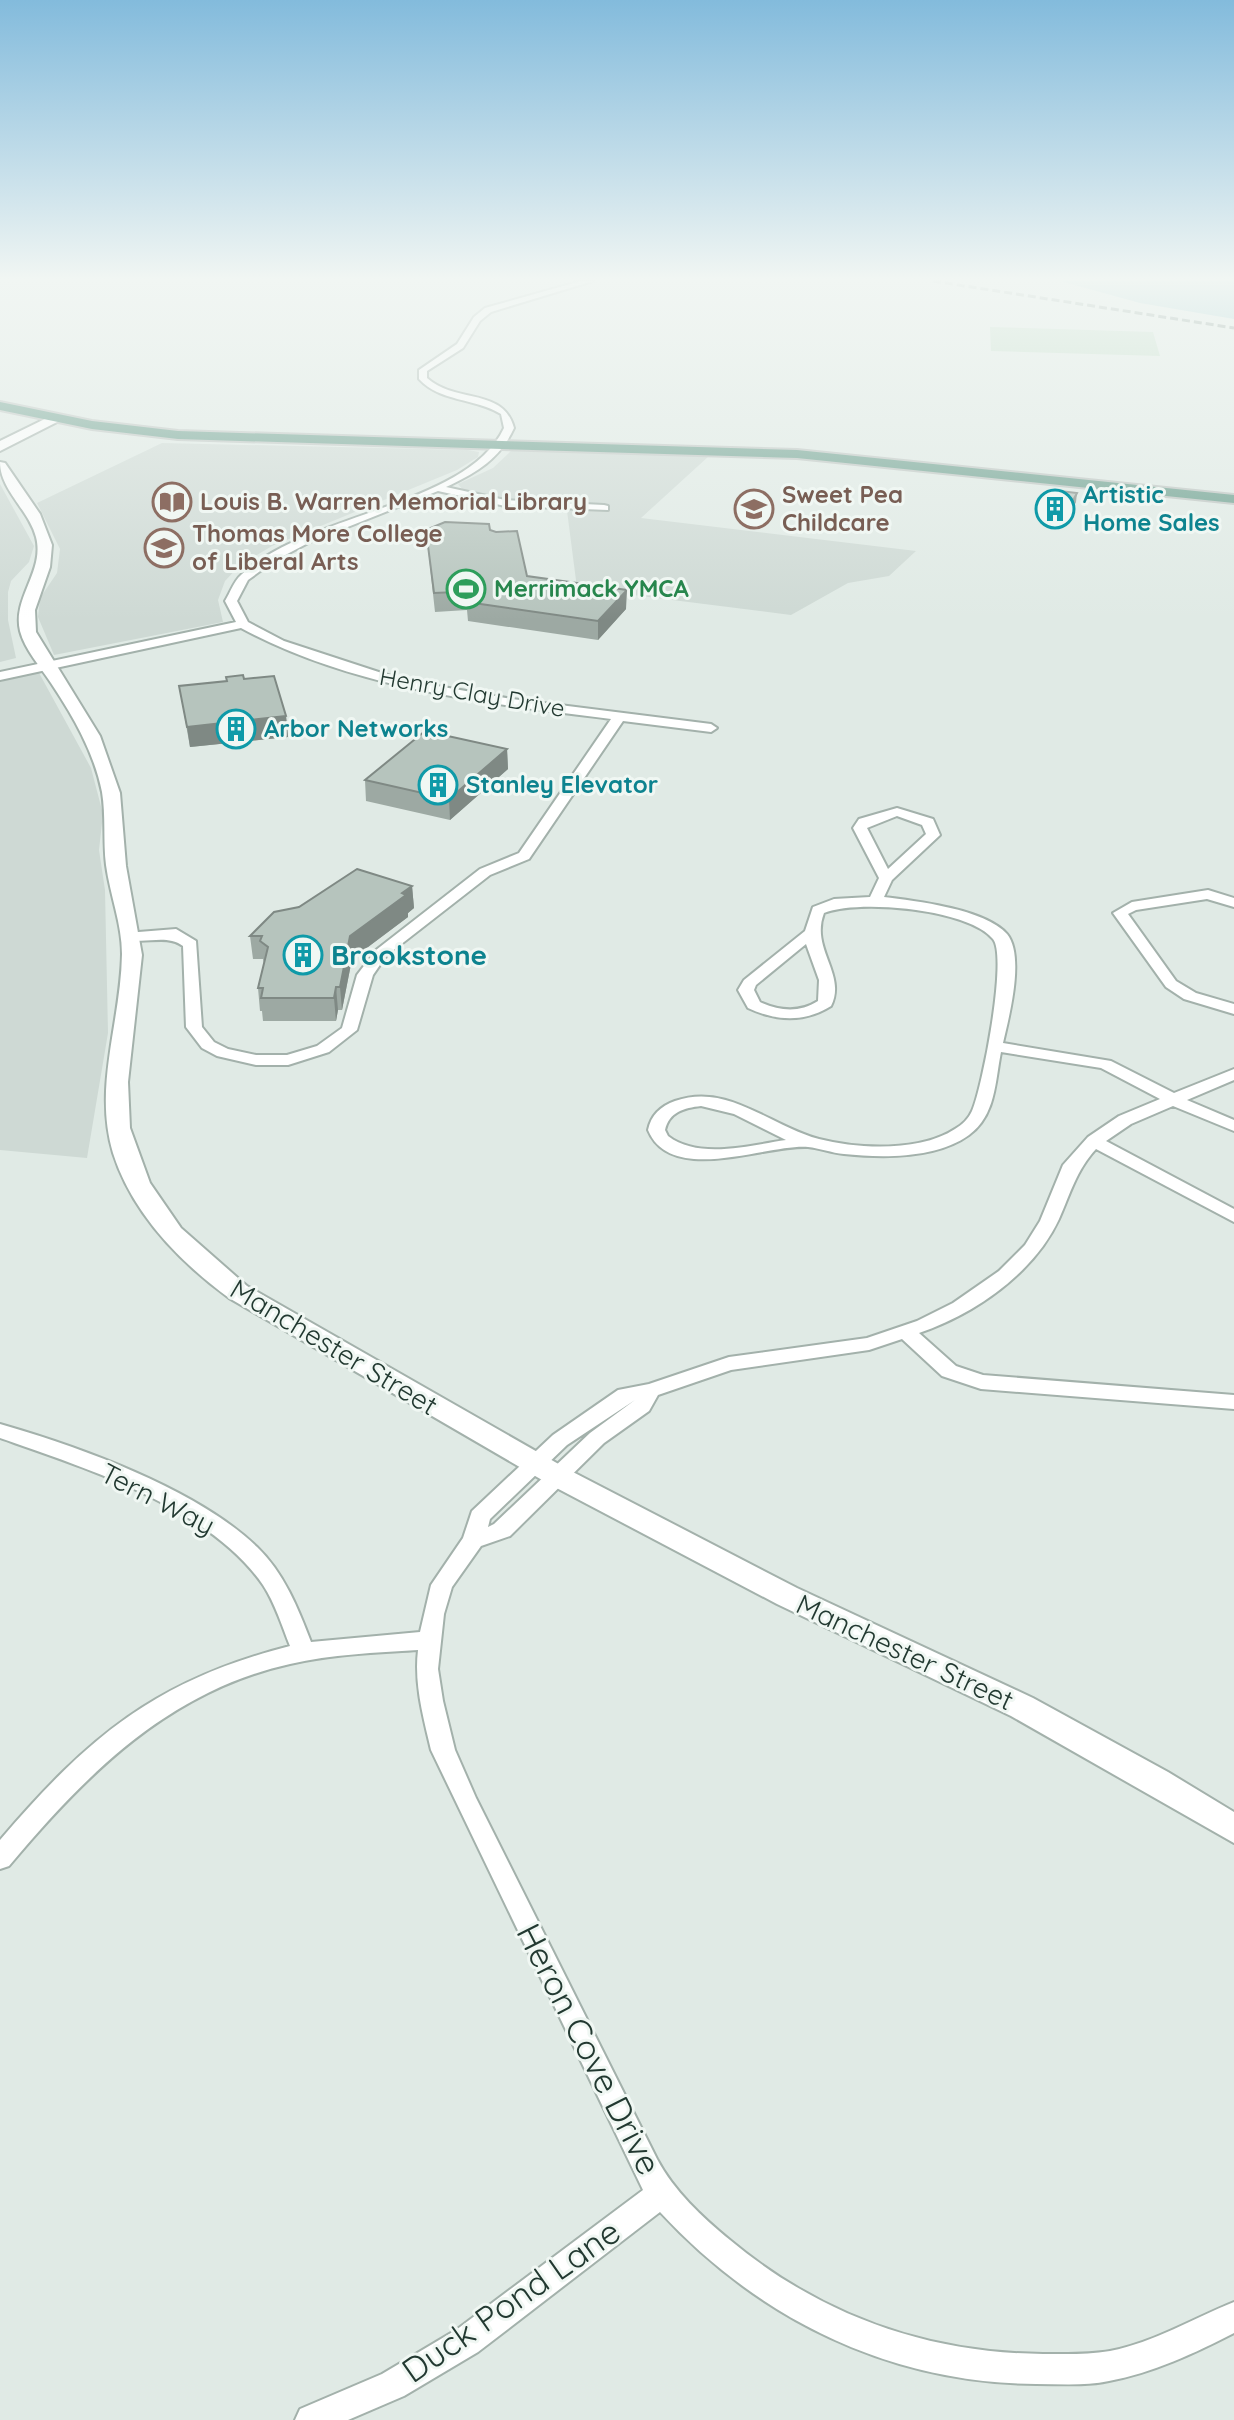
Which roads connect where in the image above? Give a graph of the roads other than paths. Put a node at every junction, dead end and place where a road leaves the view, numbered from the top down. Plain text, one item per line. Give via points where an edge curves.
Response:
1 (456, 394) edge
2 (0, 406) edge
3 (55, 418) junction
4 (500, 444) junction
5 (0, 447) edge
6 (0, 466) edge
7 (436, 488) junction
8 (1234, 499) edge
9 (604, 508) dead end
10 (243, 624) junction
11 (47, 665) junction
12 (0, 676) edge
13 (619, 717) junction
14 (711, 728) dead end
15 (886, 878) junction
16 (875, 902) junction
17 (1234, 903) edge
18 (809, 934) junction
19 (131, 936) junction
20 (1234, 1009) edge
21 (994, 1046) junction
22 (1234, 1074) edge
23 (1172, 1098) junction
24 (1234, 1126) edge
25 (1094, 1141) junction
26 (806, 1142) junction
27 (1234, 1216) edge
28 (906, 1332) junction
29 (651, 1390) junction
30 (1234, 1402) edge
31 (0, 1431) edge
32 (534, 1464) junction
33 (559, 1477) junction
34 (473, 1540) junction
35 (429, 1640) junction
36 (304, 1652) junction
37 (1234, 1829) edge
38 (0, 1858) edge
39 (662, 2193) junction
40 (1234, 2317) edge
41 (311, 2420) edge

1 - 4 street via 505,413 509,428
2 - 3 main road
3 - 4 main road via 198,436
3 - 5 street
4 - 7 street via 482,463
4 - 8 main road via 854,458
6 - 11 street, Manchester Street via 45,543 43,573 26,621
7 - 9 street via 505,503
7 - 10 street via 252,568 233,589 231,601
10 - 11 street
10 - 13 street, Henry Clay Drive via 306,655 401,683
11 - 12 street
11 - 19 street, Manchester Street via 80,715 104,769
13 - 14 street, Henry Clay Drive
13 - 19 street via 524,856 475,879 374,960 349,1030 323,1049 288,1060 256,1060 208,1045 194,1027 191,944 176,934
15 - 15 street via 862,834 864,822 897,812 928,822 933,835
15 - 16 street
16 - 18 street via 831,902 818,910
16 - 21 street via 966,915 1001,937 1008,961
17 - 20 street via 1208,894 1132,906 1120,913 1171,984 1190,996
18 - 18 street via 829,988 825,1003 790,1015 754,1005 746,990 749,983
19 - 32 street, Manchester Street via 115,1100 118,1137 141,1186 183,1247 206,1271 238,1292
21 - 23 street via 1105,1064
21 - 26 street via 980,1111 952,1138 902,1150
22 - 23 street, Heron Cove Drive
23 - 24 street
23 - 25 street, Heron Cove Drive
25 - 27 street
25 - 28 street, Heron Cove Drive via 1072,1165 1049,1221 1020,1262 960,1307
26 - 26 street via 695,1153 669,1145 656,1125 672,1107 705,1102
28 - 29 street, Heron Cove Drive via 827,1352 719,1366
28 - 30 street via 949,1371 981,1382
29 - 32 street, Heron Cove Drive via 605,1406
29 - 33 street via 642,1406 597,1438
31 - 36 street, Tern Way via 83,1462 206,1519 242,1546 270,1577
32 - 33 street, Manchester Street
32 - 34 street, Heron Cove Drive via 480,1516
33 - 34 street via 502,1530
33 - 37 street, Manchester Street via 787,1596 1022,1707
34 - 35 street, Heron Cove Drive via 442,1585
35 - 36 street
35 - 39 street, Heron Cove Drive via 431,1701 443,1750 632,2142
36 - 38 street via 230,1673 124,1729 77,1769
39 - 40 street, Heron Cove Drive via 738,2267 803,2311 878,2344 953,2365 1032,2371 1109,2367 1179,2346
39 - 41 street, Duck Pond Lane via 441,2358

